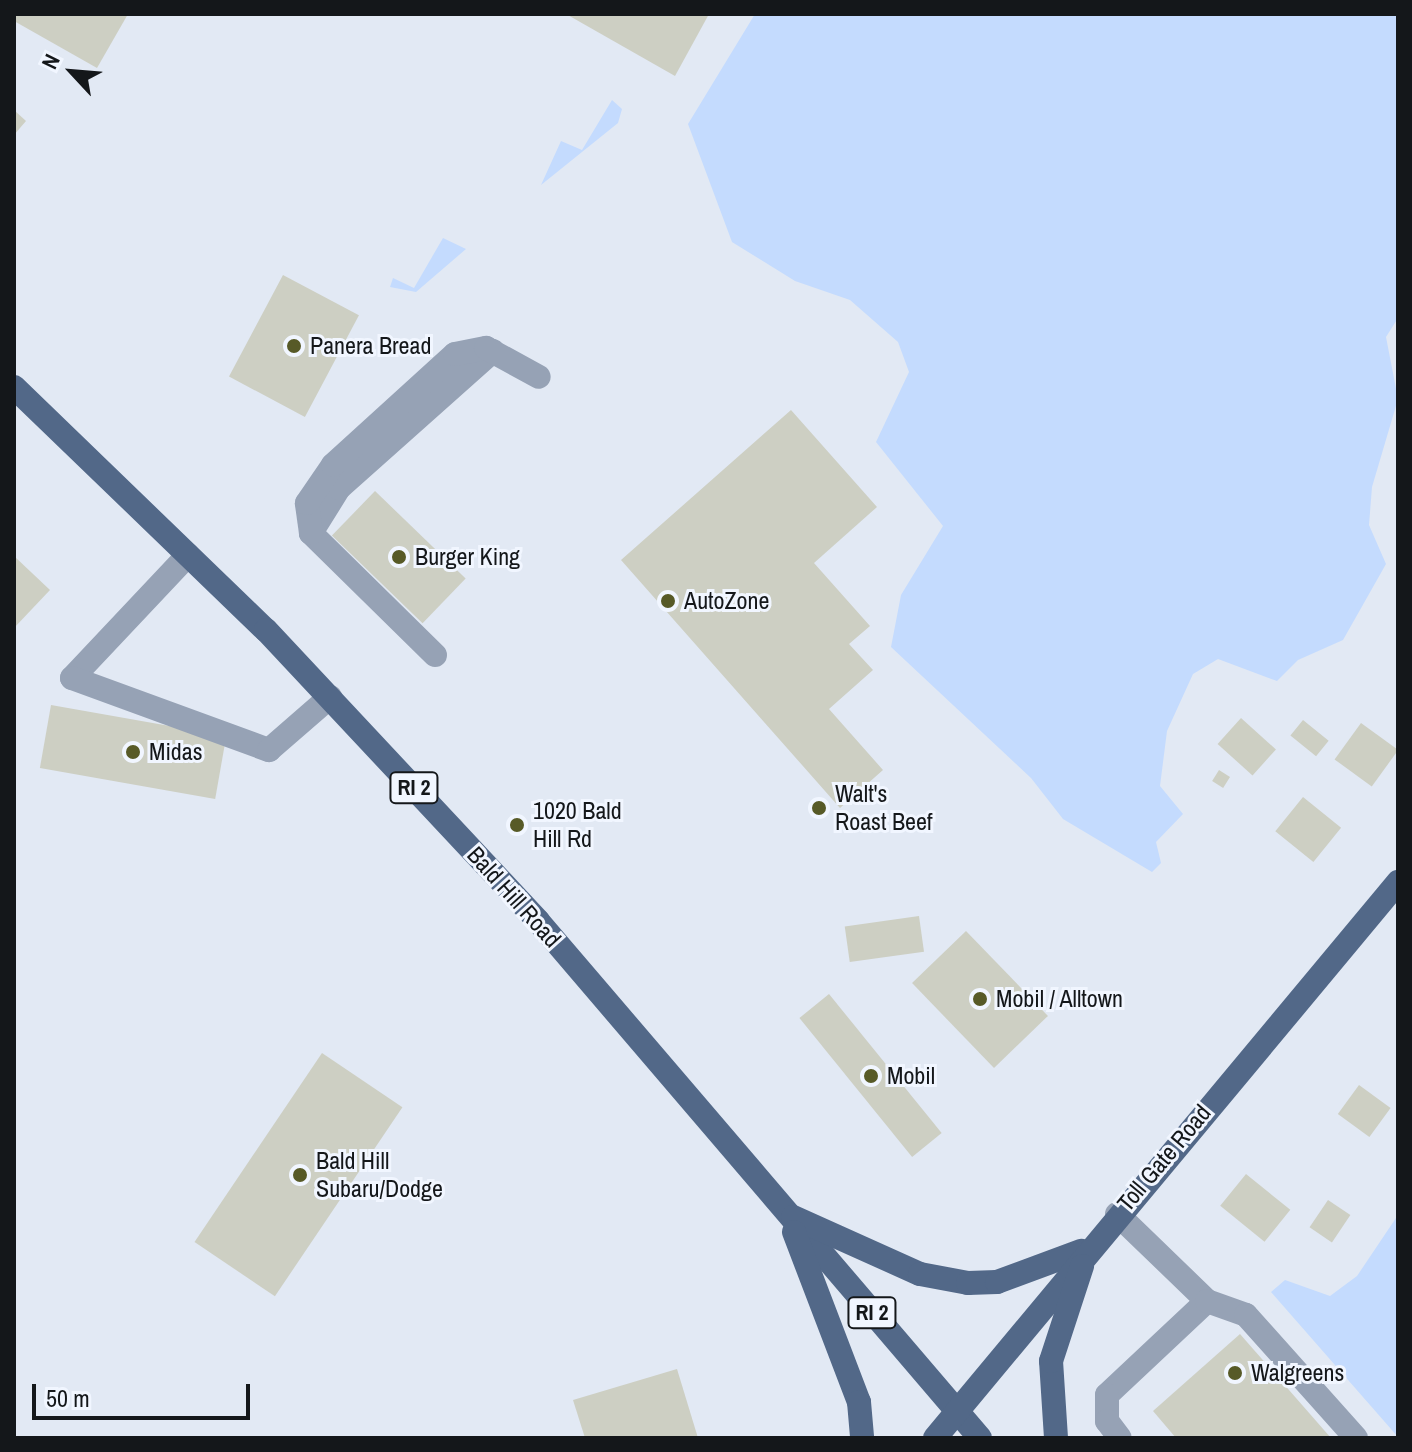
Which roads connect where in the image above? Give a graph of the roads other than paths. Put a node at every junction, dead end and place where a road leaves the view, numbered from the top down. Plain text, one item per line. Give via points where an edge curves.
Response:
1 (539, 377) dead end
2 (14, 387) edge
3 (188, 555) junction
4 (435, 655) dead end
5 (330, 697) junction
6 (1398, 882) edge
7 (1117, 1214) junction
8 (787, 1215) junction
9 (1089, 1247) junction
10 (1207, 1301) junction
11 (958, 1411) junction
12 (862, 1438) edge
13 (935, 1438) edge
14 (980, 1438) edge
15 (1056, 1438) edge
16 (1120, 1438) edge
17 (1356, 1438) edge

1 - 4 lane via 493,351 455,354 333,465 307,503 311,533
2 - 3 main road, Bald Hill Road / RI 2
3 - 5 main road, Bald Hill Road / RI 2
3 - 5 lane via 72,678 269,750
5 - 8 main road, Bald Hill Road / RI 2 via 538,921
6 - 7 main road, Toll Gate Road
7 - 9 main road, Toll Gate Road
7 - 10 lane
8 - 9 main road via 920,1274 968,1283 1049,1267
8 - 11 main road, Bald Hill Road / RI 2
8 - 12 main road via 859,1402
9 - 11 main road, Toll Gate Road
9 - 15 main road via 1051,1361
10 - 16 lane via 1107,1395 1107,1421
10 - 17 lane via 1246,1315
11 - 13 main road, Toll Gate Road
11 - 14 main road, Bald Hill Road / RI 2

